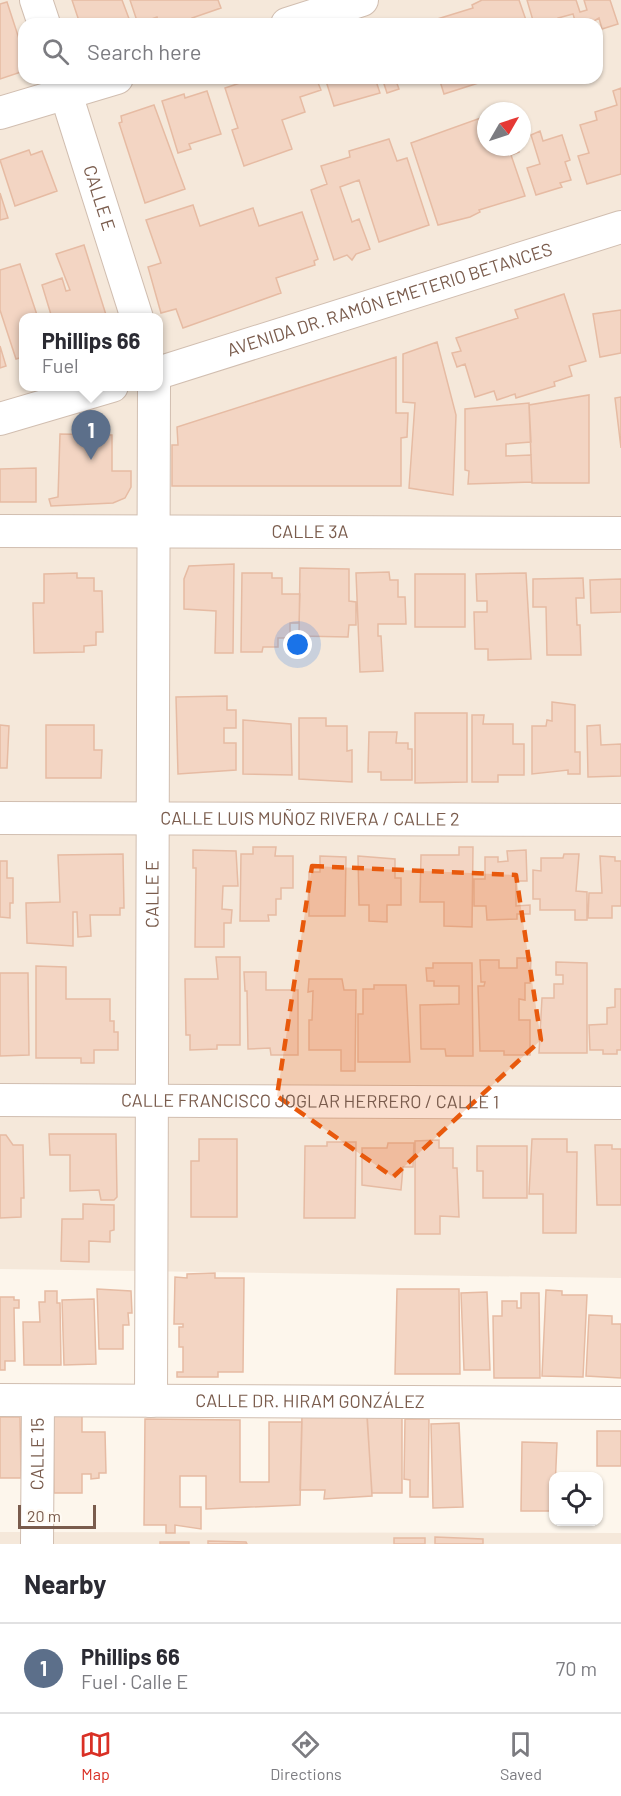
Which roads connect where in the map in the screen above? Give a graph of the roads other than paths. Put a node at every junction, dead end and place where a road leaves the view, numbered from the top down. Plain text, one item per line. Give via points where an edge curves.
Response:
1 (36, 0) edge
2 (362, 0) edge
3 (42, 18) edge
4 (306, 18) edge
5 (63, 86) edge
6 (0, 113) edge
7 (621, 227) edge
8 (135, 313) edge
9 (163, 372) edge
10 (98, 391) edge
11 (154, 391) edge
12 (0, 419) edge
13 (0, 531) edge
14 (152, 532) junction
15 (621, 532) edge
16 (0, 818) edge
17 (153, 819) junction
18 (621, 820) edge
19 (0, 1100) edge
20 (152, 1101) junction
21 (621, 1103) edge
22 (0, 1400) edge
23 (38, 1401) junction
24 (151, 1401) junction
25 (621, 1403) edge
26 (37, 1544) edge

1 - 3 street
2 - 4 street
5 - 6 street
5 - 8 street, CALLE E
7 - 9 street, AVENIDA DR. RAMÓN EMETERIO BETANCES
10 - 12 street
11 - 14 street, CALLE E
13 - 14 street, CALLE 3A
14 - 15 street, CALLE 3A
14 - 17 street, CALLE E
16 - 17 street, CALLE LUIS MUÑOZ RIVERA / CALLE 2
17 - 18 street, CALLE LUIS MUÑOZ RIVERA / CALLE 2
17 - 20 street, CALLE E
19 - 20 street, CALLE FRANCISCO JOGLAR HERRERO / CALLE 1
20 - 21 street, CALLE FRANCISCO JOGLAR HERRERO / CALLE 1
20 - 24 street, CALLE E
22 - 23 street, CALLE DR. HIRAM GONZÁLEZ
23 - 24 street, CALLE DR. HIRAM GONZÁLEZ
23 - 26 street, CALLE 15
24 - 25 street, CALLE DR. HIRAM GONZÁLEZ

